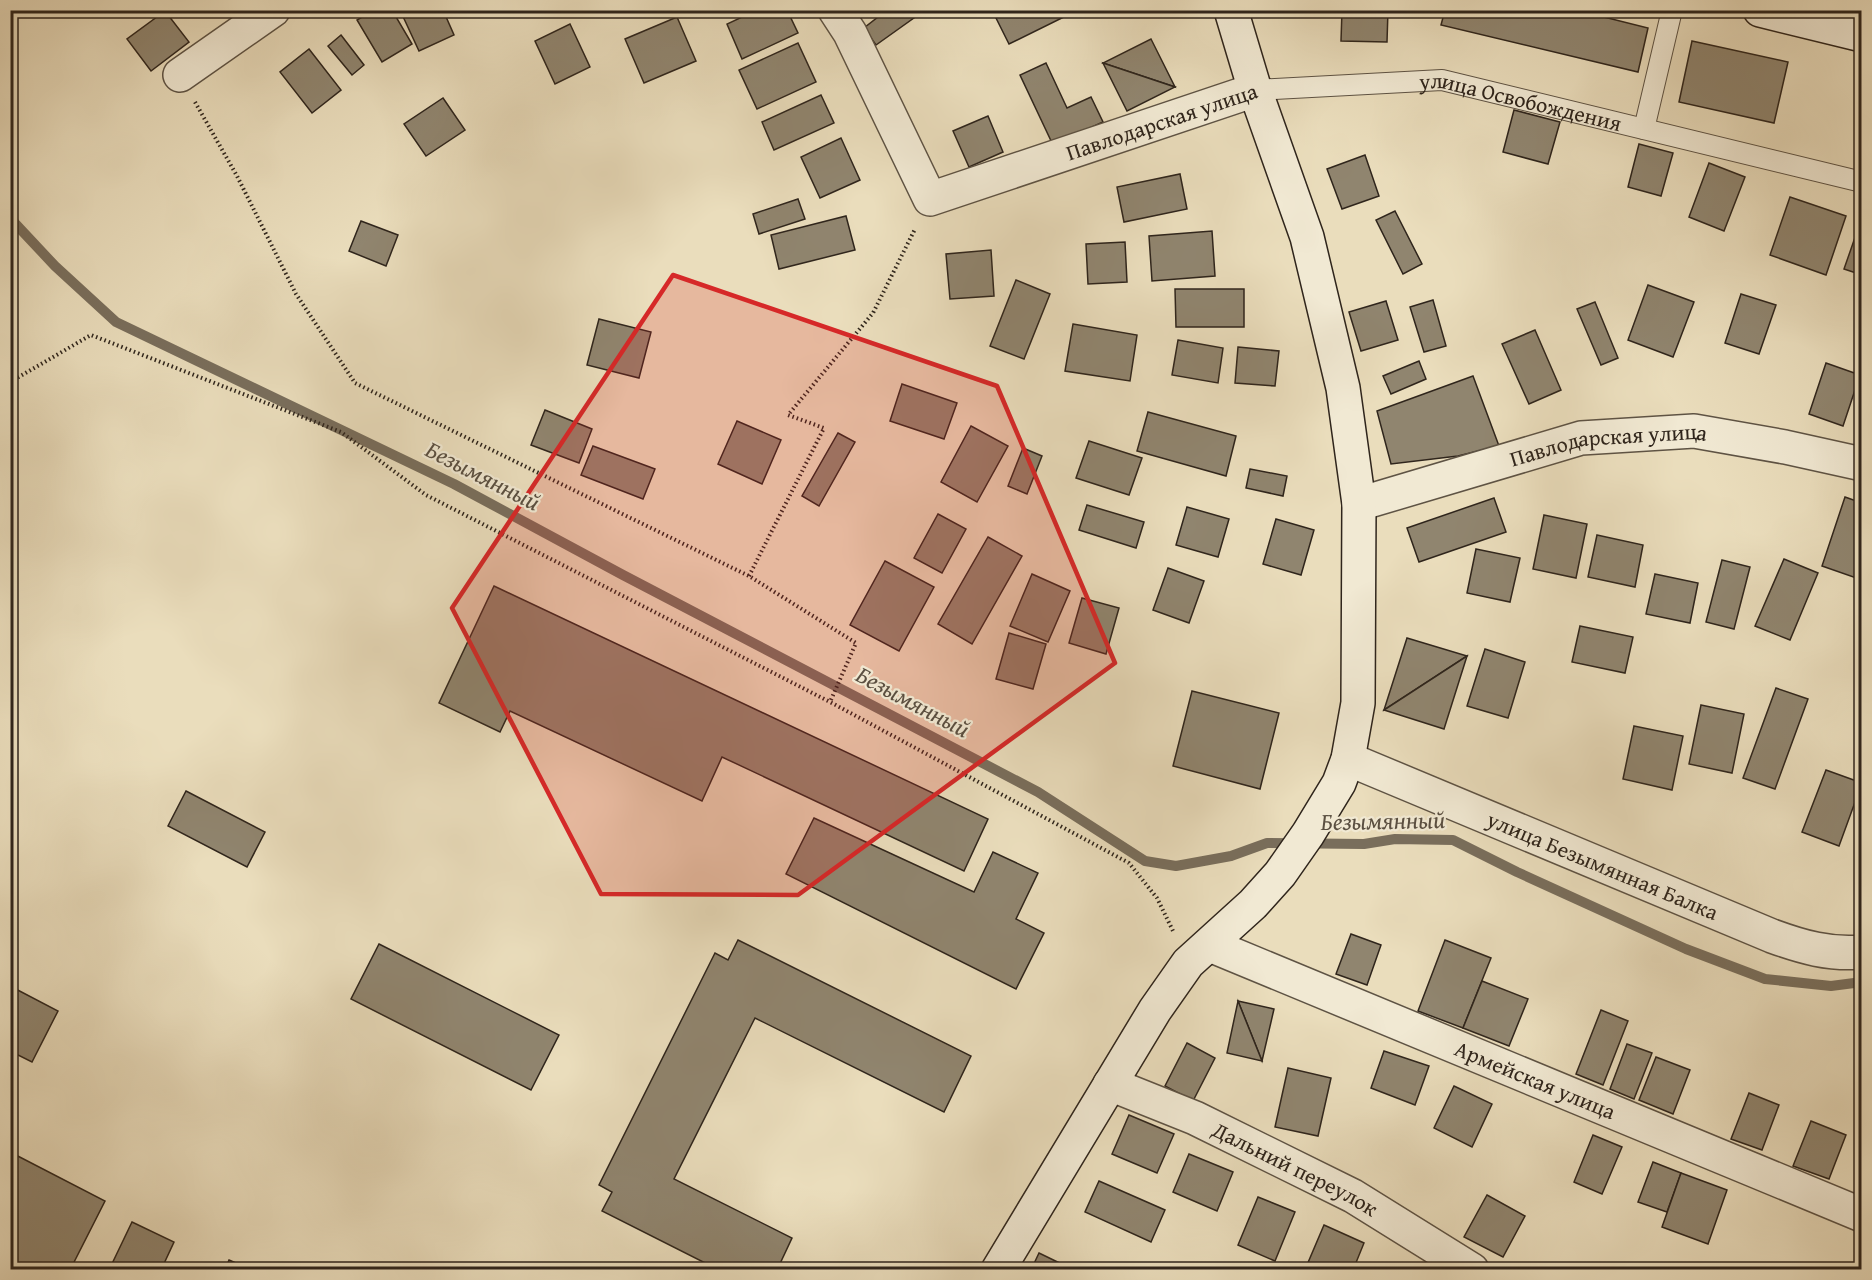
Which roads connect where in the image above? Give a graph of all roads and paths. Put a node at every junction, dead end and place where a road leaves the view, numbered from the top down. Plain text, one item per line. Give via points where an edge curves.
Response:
1 (273, 10) edge
2 (835, 10) edge
3 (1231, 10) edge
4 (1672, 10) edge
5 (1760, 10) edge
6 (1862, 35) edge
7 (180, 75) joint
8 (1255, 90) junction
9 (1644, 129) junction
10 (1862, 182) edge
11 (930, 199) junction
12 (10, 382) edge
13 (1862, 464) edge
14 (1359, 504) junction
15 (749, 576) junction
16 (830, 702) junction
17 (1344, 771) junction
18 (1862, 952) edge
19 (1199, 954) junction
20 (1110, 1084) junction
21 (1862, 1215) edge
22 (998, 1269) edge
23 (1472, 1269) edge

1 - 7 street
2 - 11 street via 850,33
3 - 8 street
4 - 9 lane
5 - 6 street
7 - 15 path via 237,176 296,294 355,383
8 - 9 lane, улица Освобождения via 1442,80
8 - 11 street, Павлодарская улица
8 - 14 street, Павлодарская улица via 1307,237 1343,388
9 - 10 lane, улица Освобождения
11 - 15 path via 873,313 788,415 824,428
12 - 16 path via 91,335 340,432 426,495
13 - 14 street, Павлодарская улица via 1694,431 1581,438
14 - 17 street, Павлодарская улица via 1358,703
15 - 16 path via 856,643
16 - 19 path via 1129,863
17 - 18 street, улица Безымянная Балка via 1806,948 1844,954
17 - 19 street via 1280,874
19 - 20 street via 1155,1010
19 - 21 street, Армейская улица
20 - 22 street
20 - 23 street, Дальний переулок via 1195,1118 1353,1196

